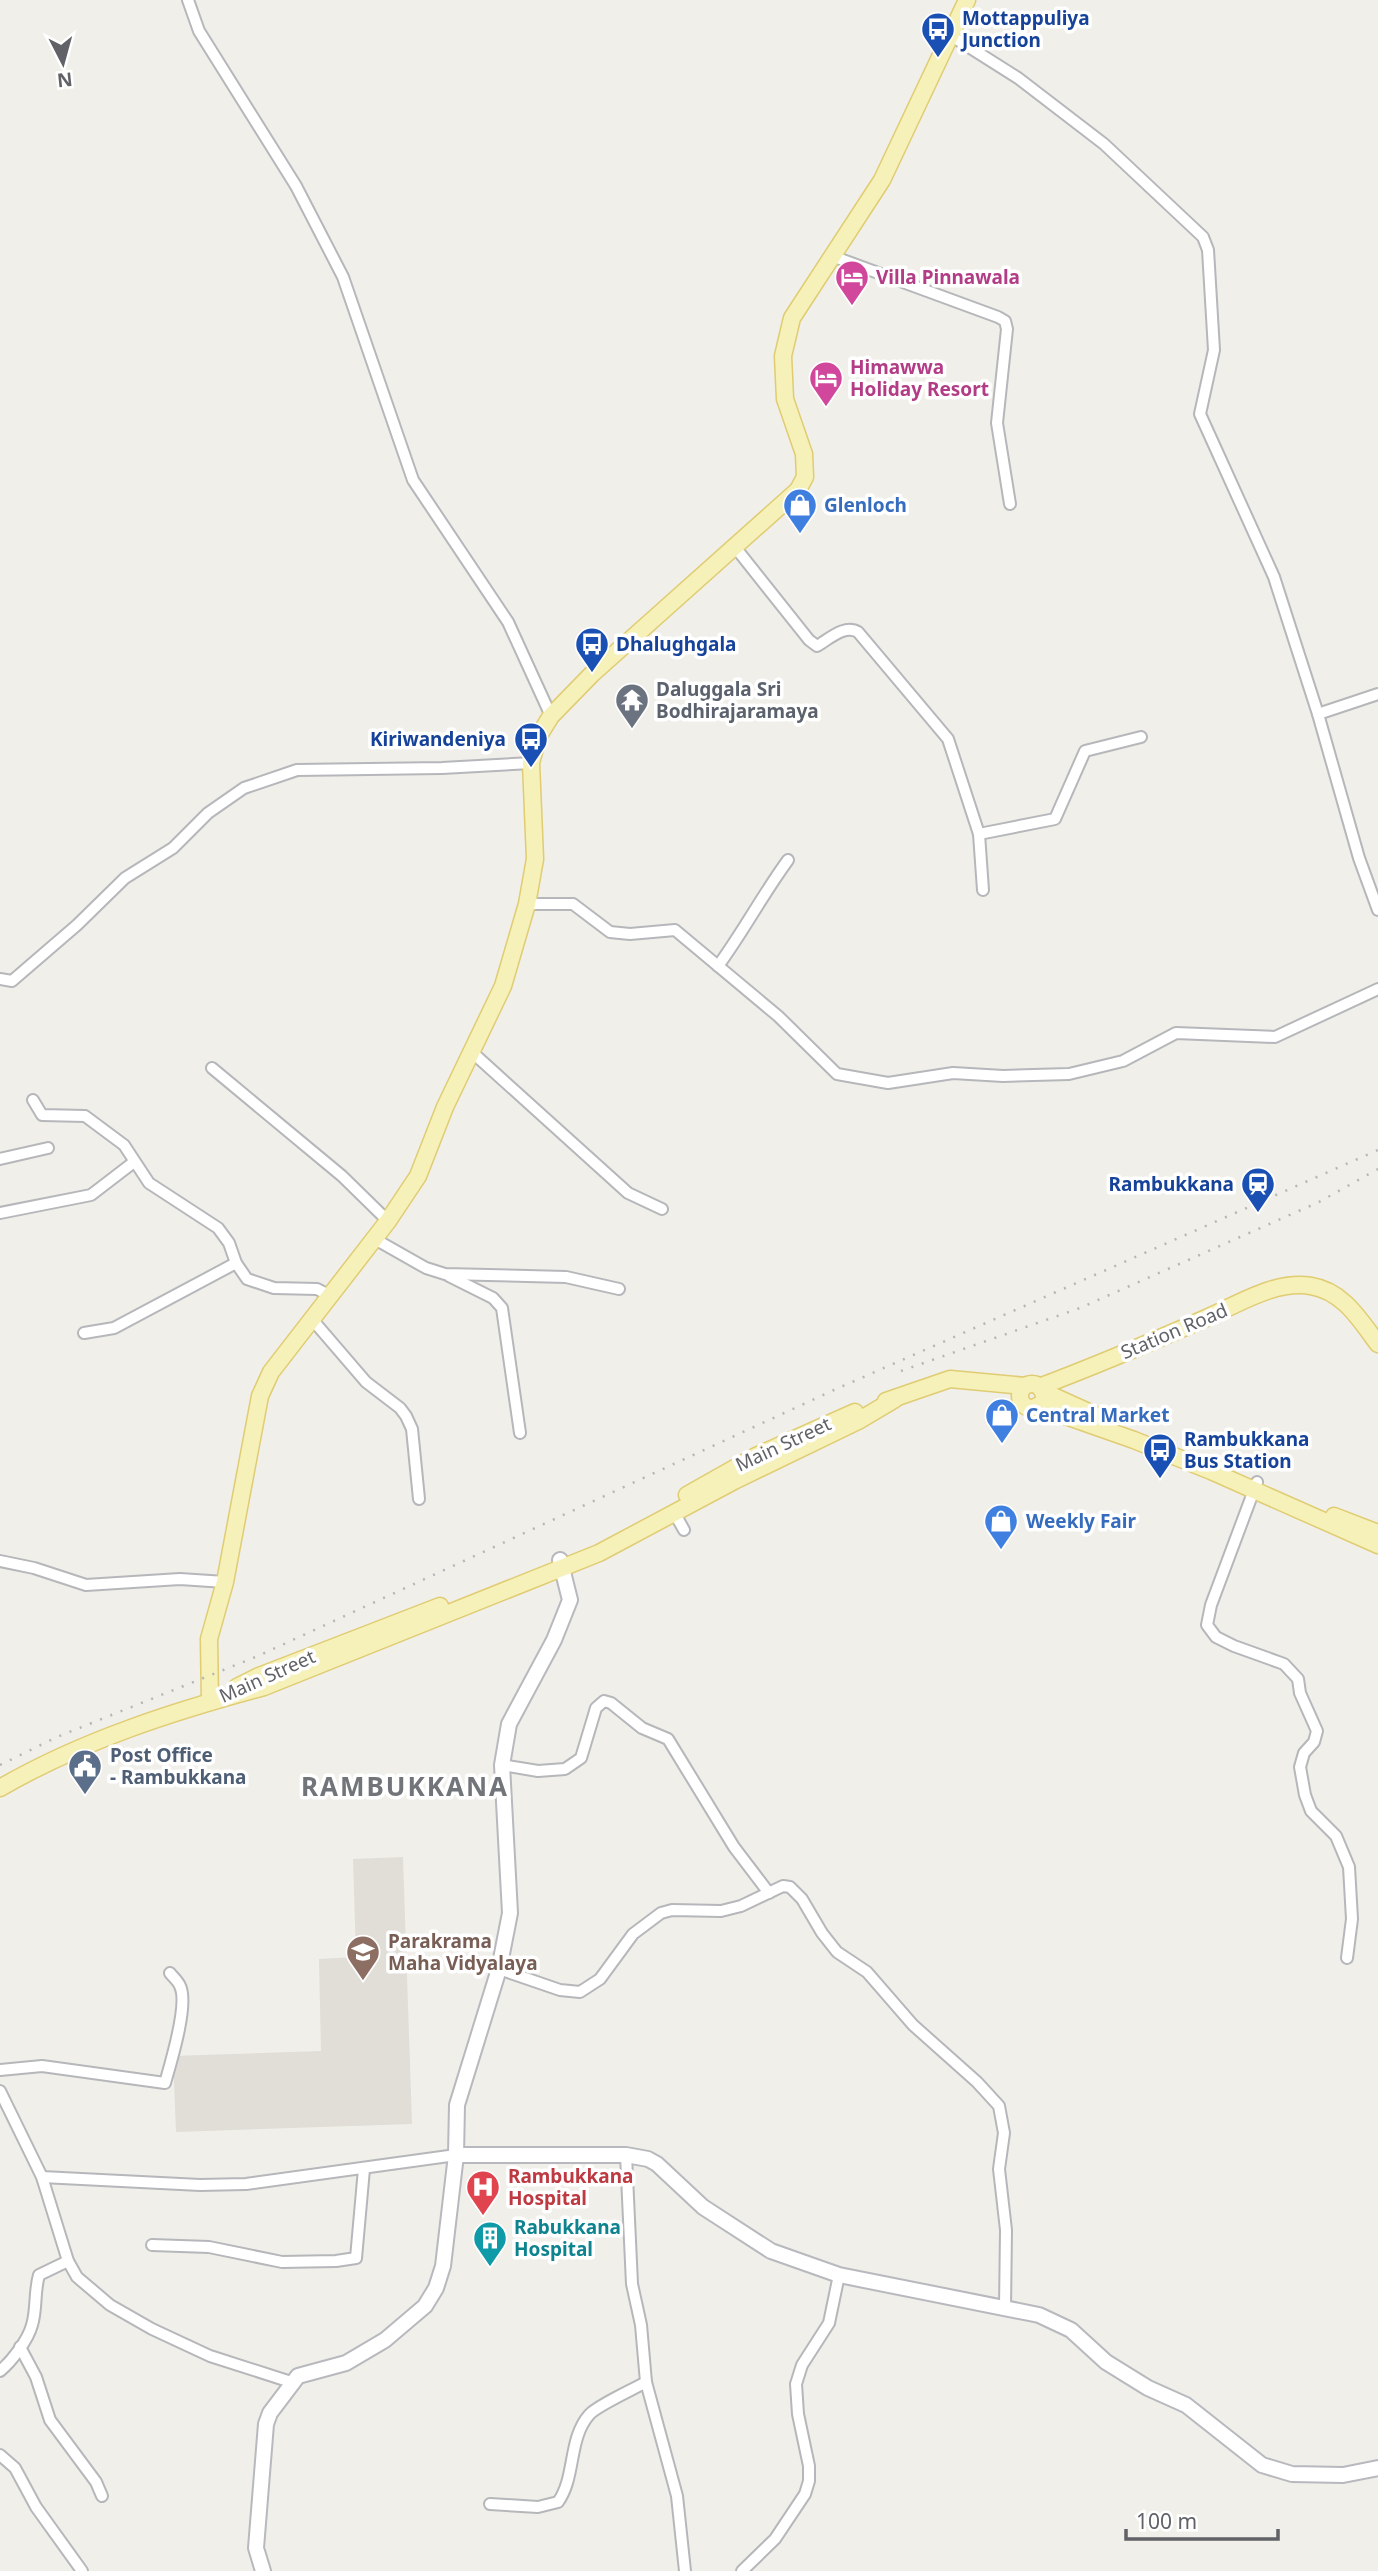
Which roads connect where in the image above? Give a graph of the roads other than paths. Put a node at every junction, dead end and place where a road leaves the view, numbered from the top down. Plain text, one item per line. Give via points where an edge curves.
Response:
1 (188, 0) edge
2 (967, 0) edge
3 (950, 35) junction
4 (832, 256) junction
5 (1010, 504) dead end
6 (735, 547) junction
7 (1378, 694) edge
8 (1318, 714) junction
9 (551, 716) junction
10 (1141, 737) dead end
11 (531, 763) junction
12 (979, 834) junction
13 (788, 860) dead end
14 (983, 890) dead end
15 (527, 904) junction
16 (1378, 910) edge
17 (718, 966) junction
18 (0, 979) edge
19 (1378, 989) edge
20 (472, 1053) junction
21 (212, 1068) dead end
22 (33, 1100) dead end
23 (48, 1148) dead end
24 (0, 1159) edge
25 (134, 1162) junction
26 (662, 1209) dead end
27 (0, 1213) edge
28 (388, 1221) junction
29 (373, 1238) junction
30 (236, 1263) junction
31 (445, 1274) junction
32 (619, 1289) dead end
33 (330, 1295) junction
34 (312, 1318) junction
35 (85, 1333) dead end
36 (1378, 1344) edge
37 (1033, 1394) junction
38 (895, 1399) junction
39 (520, 1433) dead end
40 (1250, 1483) junction
41 (419, 1499) dead end
42 (675, 1514) junction
43 (684, 1530) dead end
44 (1378, 1533) edge
45 (1378, 1545) edge
46 (0, 1561) edge
47 (561, 1564) junction
48 (225, 1582) junction
49 (210, 1702) junction
50 (502, 1765) junction
51 (0, 1788) edge
52 (769, 1893) junction
53 (1347, 1958) dead end
54 (499, 1969) junction
55 (170, 1972) dead end
56 (0, 2070) edge
57 (0, 2091) edge
58 (456, 2155) junction
59 (626, 2155) junction
60 (364, 2169) junction
61 (42, 2177) junction
62 (152, 2245) dead end
63 (68, 2261) junction
64 (839, 2275) junction
65 (1005, 2308) junction
66 (20, 2347) junction
67 (0, 2371) edge
68 (291, 2382) junction
69 (646, 2382) junction
70 (0, 2455) edge
71 (1378, 2468) edge
72 (102, 2496) dead end
73 (490, 2504) dead end
74 (82, 2571) edge
75 (263, 2571) edge
76 (685, 2571) edge
77 (742, 2571) edge

1 - 9 street via 199,31 296,186 342,277 413,480 508,622
2 - 3 main road
3 - 4 main road via 882,180
3 - 8 street via 1018,78 1104,144 1203,237 1208,250 1214,350 1200,414 1274,577
4 - 5 street via 1005,321 997,423
4 - 6 main road via 793,318 783,356 785,399 804,454 805,477 798,490
6 - 9 main road
6 - 12 street via 817,646 845,630 858,632 948,739
7 - 8 street
8 - 16 street
9 - 11 main road via 538,737
10 - 12 street via 1085,751 1055,819
11 - 15 main road via 535,859
11 - 18 street via 296,770 244,788 208,813 173,848 125,878 12,981
12 - 14 street
13 - 17 street
15 - 17 street via 573,904 610,932 675,930
15 - 20 main road via 503,986
17 - 19 street via 837,1074 888,1083 953,1073 1069,1074 1123,1061 1176,1034 1275,1037
20 - 26 street via 628,1193
20 - 28 main road via 418,1176
21 - 28 street via 342,1176
22 - 25 street via 42,1115 86,1116 124,1145
23 - 24 street
25 - 27 street via 91,1195
25 - 30 street via 149,1183 218,1228
28 - 29 main road
29 - 31 street
29 - 33 main road
30 - 33 street via 247,1279 274,1288 317,1289
30 - 35 street via 114,1328
31 - 32 street via 566,1277
31 - 39 street via 493,1298 502,1308
33 - 34 main road
34 - 41 street via 366,1382 406,1416 412,1429
34 - 48 main road via 271,1372 261,1396
36 - 37 main road, Station Road via 1339,1298 1312,1286 1277,1288
37 - 38 main road, Main Street via 989,1382 950,1379
37 - 40 main road, Main Street via 1134,1440
38 - 42 main road, Main Street
38 - 47 main road, Main Street via 853,1412 756,1456
40 - 44 main road
40 - 45 main road via 1308,1516
40 - 53 street via 1207,1625 1216,1637 1284,1664 1298,1679 1317,1731 1300,1767 1305,1795 1311,1811 1336,1836 1349,1867 1352,1919
42 - 43 street
42 - 47 main road, Main Street via 618,1544
46 - 48 street via 86,1585 180,1579
47 - 49 main road, Main Street via 315,1668
47 - 50 street via 570,1600 509,1724
48 - 49 main road via 209,1639
49 - 51 main road, Main Street via 48,1760
50 - 52 street via 538,1771 565,1769 581,1758 596,1708 604,1701 611,1703 642,1728 667,1739 734,1847
50 - 54 street via 510,1913
52 - 54 street via 721,1911 661,1913 633,1934 600,1979 580,1992 560,1990
52 - 65 street via 790,1887 837,1952 867,1972 913,2025 999,2106 1004,2133 999,2169 1006,2230
54 - 58 street via 457,2105
55 - 56 street via 183,1998 165,2083 42,2066
57 - 61 street
58 - 59 street
58 - 60 street
58 - 68 street via 443,2266 425,2306 385,2340 346,2363
59 - 64 street via 657,2164 703,2207 771,2251
59 - 69 street via 632,2284
60 - 61 street via 200,2185
60 - 62 street via 356,2258 282,2262 209,2247
61 - 63 street
63 - 66 street via 39,2275 32,2326
63 - 68 street via 77,2277 110,2305 152,2329 210,2356
64 - 65 street
64 - 77 street via 829,2323 802,2365 796,2385 809,2466 805,2494 775,2539
65 - 71 street via 1039,2315 1071,2330 1106,2362 1186,2406 1262,2465 1292,2474 1343,2474
66 - 67 street
66 - 72 street via 50,2420
68 - 75 street via 266,2424 256,2548
69 - 73 street via 589,2414 577,2438 566,2490 558,2502 538,2507
69 - 76 street via 677,2496
70 - 74 street via 15,2468 36,2507

